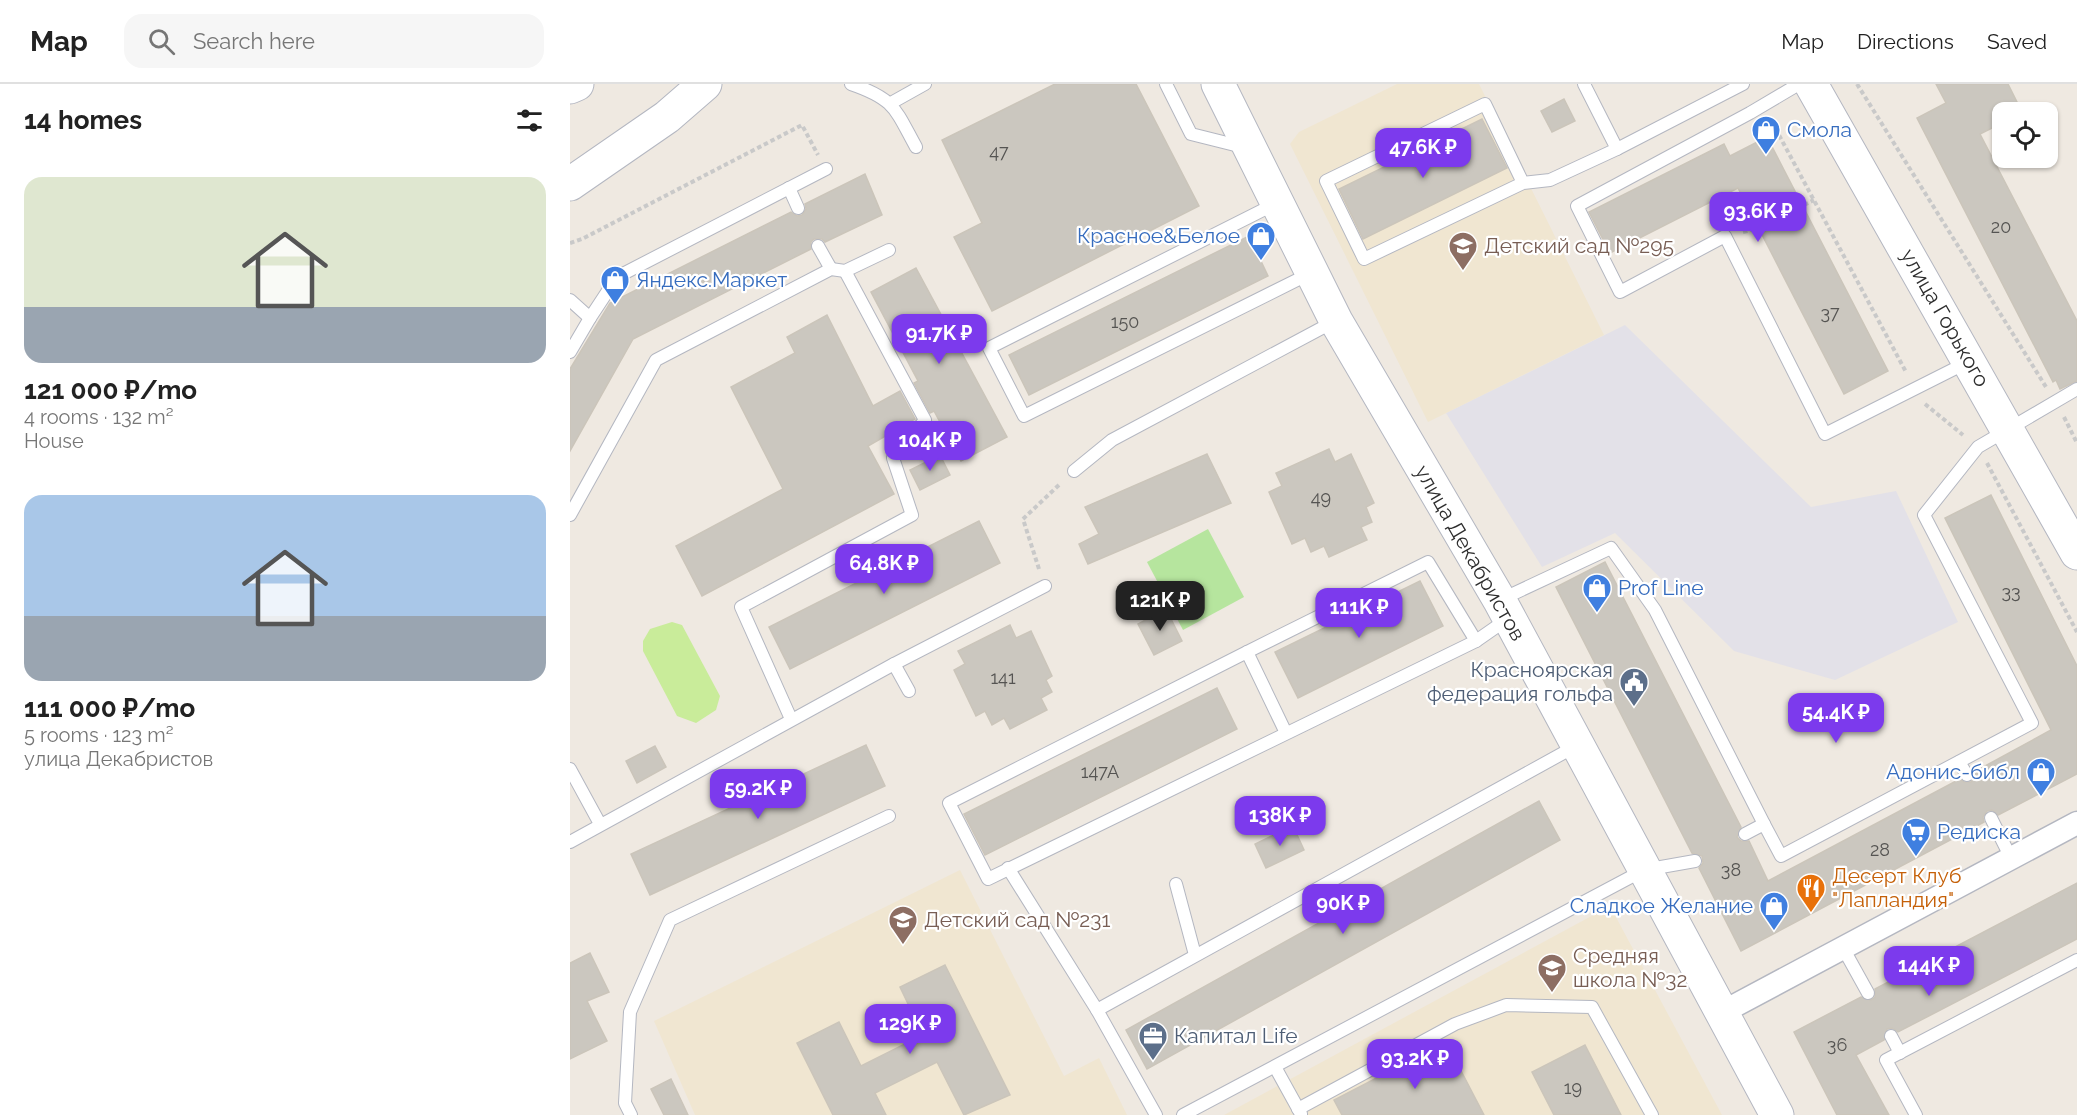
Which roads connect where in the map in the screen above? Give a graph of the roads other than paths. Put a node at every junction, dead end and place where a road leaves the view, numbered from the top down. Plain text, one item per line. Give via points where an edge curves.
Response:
1 (577, 84) edge
2 (705, 84) edge
3 (851, 84) edge
4 (925, 84) edge
5 (1166, 84) edge
6 (1218, 84) edge
7 (1584, 84) edge
8 (1743, 84) edge
9 (1799, 84) edge
10 (1811, 84) edge
11 (570, 87) edge
12 (877, 88) edge
13 (891, 103) junction
14 (916, 147) dead end
15 (1249, 148) junction
16 (1617, 149) junction
17 (826, 169) road end
18 (1523, 183) junction
19 (570, 184) edge
20 (789, 188) junction
21 (1276, 203) junction
22 (798, 208) dead end
23 (818, 246) dead end
24 (889, 250) dead end
25 (831, 270) junction
26 (845, 271) junction
27 (1311, 273) junction
28 (570, 300) edge
29 (590, 318) junction
30 (1336, 321) junction
31 (570, 352) edge
32 (1970, 361) junction
33 (2077, 389) edge
34 (2008, 430) junction
35 (1074, 471) road end
36 (570, 515) edge
37 (2077, 553) edge
38 (1045, 586) road end
39 (1504, 610) junction
40 (1476, 641) junction
41 (1247, 652) junction
42 (894, 664) junction
43 (909, 691) dead end
44 (791, 719) junction
45 (1286, 733) junction
46 (1577, 746) junction
47 (1959, 762) junction
48 (570, 769) edge
49 (1967, 775) dead end
50 (889, 816) dead end
51 (1991, 818) dead end
52 (2077, 823) edge
53 (600, 824) junction
54 (1764, 824) junction
55 (1745, 834) dead end
56 (570, 842) edge
57 (2011, 858) junction
58 (1695, 861) dead end
59 (1008, 868) junction
60 (1644, 870) junction
61 (1176, 884) dead end
62 (1843, 948) junction
63 (1195, 955) junction
64 (2077, 960) edge
65 (1868, 993) dead end
66 (1096, 1010) junction
67 (1721, 1013) junction
68 (1891, 1036) dead end
69 (1900, 1053) junction
70 (1275, 1067) junction
71 (1300, 1112) edge
72 (631, 1115) edge
73 (1156, 1115) edge
74 (1183, 1115) edge
75 (1652, 1115) edge
76 (1777, 1115) edge
77 (1916, 1115) edge

1 - 11 street
2 - 19 street via 667,117
3 - 12 lane
4 - 13 lane
5 - 15 lane via 1191,134
6 - 15 street, улица Декабристов
7 - 16 lane
8 - 16 lane
9 - 32 lane via 1577,206 1620,292 1725,236 1825,434
10 - 32 street, улица Горького
12 - 13 lane
13 - 14 lane
15 - 21 street, улица Декабристов
16 - 18 lane via 1550,180
17 - 20 lane
18 - 18 lane via 1485,104 1326,181 1364,259
20 - 22 lane
20 - 29 lane via 617,277
21 - 27 street, улица Декабристов
21 - 27 lane via 989,348 1024,416
23 - 25 lane
24 - 26 lane
25 - 26 lane
25 - 36 lane via 656,360
26 - 44 lane via 926,420 893,458 912,514 741,607
27 - 30 street, улица Декабристов
28 - 29 lane
29 - 31 lane
30 - 35 lane via 1112,440
30 - 39 street, улица Декабристов
32 - 34 street, улица Горького
33 - 34 lane
34 - 37 street, улица Горького
34 - 47 lane via 1978,447 1924,515 2032,723
38 - 42 lane
39 - 40 lane
39 - 46 street, улица Декабристов
39 - 54 lane via 1611,548 1655,610
40 - 41 lane via 1428,562
40 - 45 lane
41 - 45 lane
41 - 59 lane via 949,803 988,879
42 - 43 lane
42 - 44 lane
44 - 53 lane
45 - 59 lane
46 - 60 street, улица Декабристов
46 - 63 lane
47 - 49 lane
47 - 54 lane via 1781,856
48 - 53 lane
50 - 72 lane via 670,920 630,1012 625,1103
51 - 57 lane
52 - 57 street
53 - 56 lane
54 - 55 lane
57 - 62 street
58 - 60 lane
59 - 66 lane
60 - 67 street, улица Декабристов
60 - 70 lane
61 - 63 lane
62 - 65 lane
62 - 67 street
63 - 66 lane
64 - 69 lane
66 - 73 lane
67 - 76 street, улица Декабристов
68 - 69 lane
69 - 77 lane via 1886,1060
70 - 71 lane
70 - 74 lane
71 - 75 lane via 1455,1024 1506,1005 1593,1007

